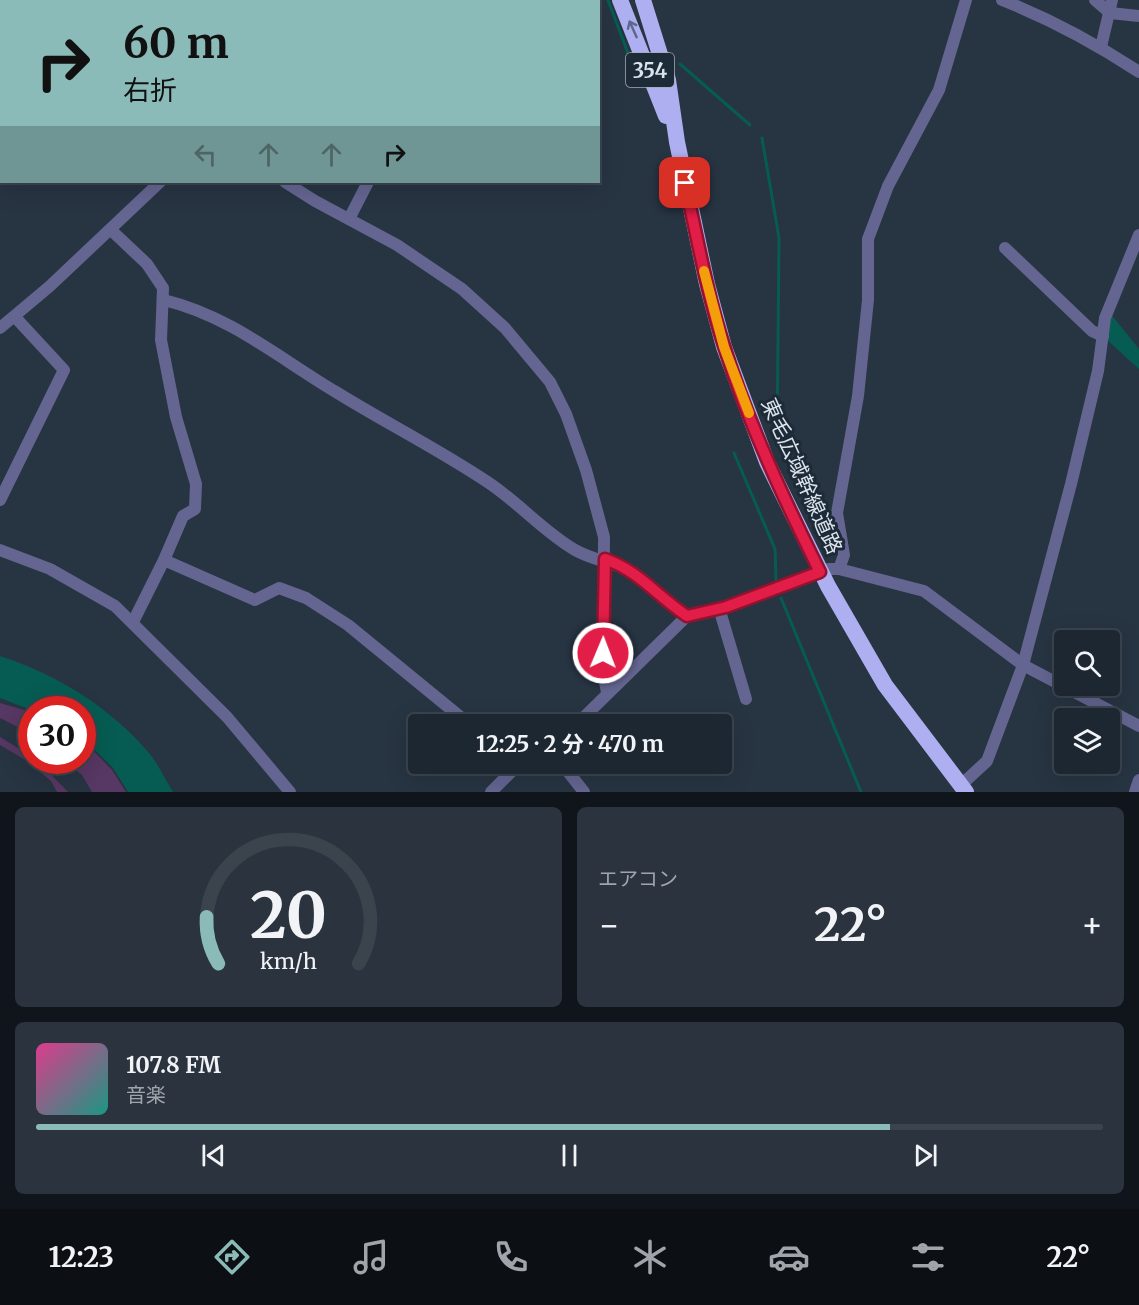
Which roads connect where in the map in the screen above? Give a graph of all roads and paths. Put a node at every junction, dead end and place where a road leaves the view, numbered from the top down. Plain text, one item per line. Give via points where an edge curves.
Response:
1 (620, 0) edge
2 (643, 0) edge
3 (966, 0) edge
4 (1002, 0) edge
5 (1095, 0) edge
6 (1112, 0) edge
7 (1110, 13) junction
8 (1139, 16) edge
9 (1101, 47) junction
10 (1139, 72) edge
11 (676, 142) junction
12 (159, 183) edge
13 (287, 183) edge
14 (367, 183) edge
15 (349, 219) junction
16 (111, 230) junction
17 (1139, 235) edge
18 (1005, 248) dead end
19 (164, 300) junction
20 (15, 317) junction
21 (0, 328) edge
22 (1103, 336) junction
23 (0, 500) edge
24 (0, 550) edge
25 (605, 559) junction
26 (164, 560) junction
27 (839, 569) junction
28 (820, 572) junction
29 (719, 608) junction
30 (687, 616) junction
31 (133, 622) junction
32 (1023, 665) junction
33 (608, 692) junction
34 (746, 699) dead end
35 (457, 714) edge
36 (587, 714) edge
37 (1139, 726) edge
38 (506, 774) edge
39 (570, 774) edge
40 (1139, 780) edge
41 (963, 789) edge
42 (290, 792) edge
43 (491, 792) edge
44 (584, 792) edge
45 (1135, 792) edge

11 -> 1 highway, 東毛広域幹線道路 / 354
2 - 11 highway, 東毛広域幹線道路 / 354 via 668,80
3 - 27 street via 939,90 888,186 868,239 868,300 859,386 837,513 844,555
4 - 9 street
5 - 7 street
6 - 7 street
7 - 8 street
7 - 9 street
9 - 10 street
11 - 28 highway, 東毛広域幹線道路 / 354 via 724,347 767,462
12 - 16 street
13 - 15 street
14 - 15 street
15 - 25 street via 397,245 462,289 505,328 540,368 566,414 586,470 604,537
16 - 19 street via 155,272
16 - 20 street
17 - 22 street via 1110,300
18 - 22 street via 1092,332
19 - 25 street via 242,330 332,390 470,471 563,542 586,555
19 - 26 street via 162,350 197,494 195,509 183,516
20 - 21 street
20 - 23 street via 64,370
22 - 32 street via 1071,484
24 - 31 street via 50,569 94,592
25 - 30 street via 644,579
25 - 33 street via 603,672
26 - 31 street
26 - 35 street via 255,600 279,588 306,598 348,625
27 - 28 street
27 - 32 street via 924,591
28 - 29 street
28 - 41 highway, 東毛広域幹線道路 / 354 via 885,685
29 - 30 street
29 - 34 street
30 - 33 street
31 - 42 street via 227,717
32 - 37 street
32 - 41 street via 987,761
33 - 36 street
38 - 43 street
39 - 44 street
40 - 45 street

